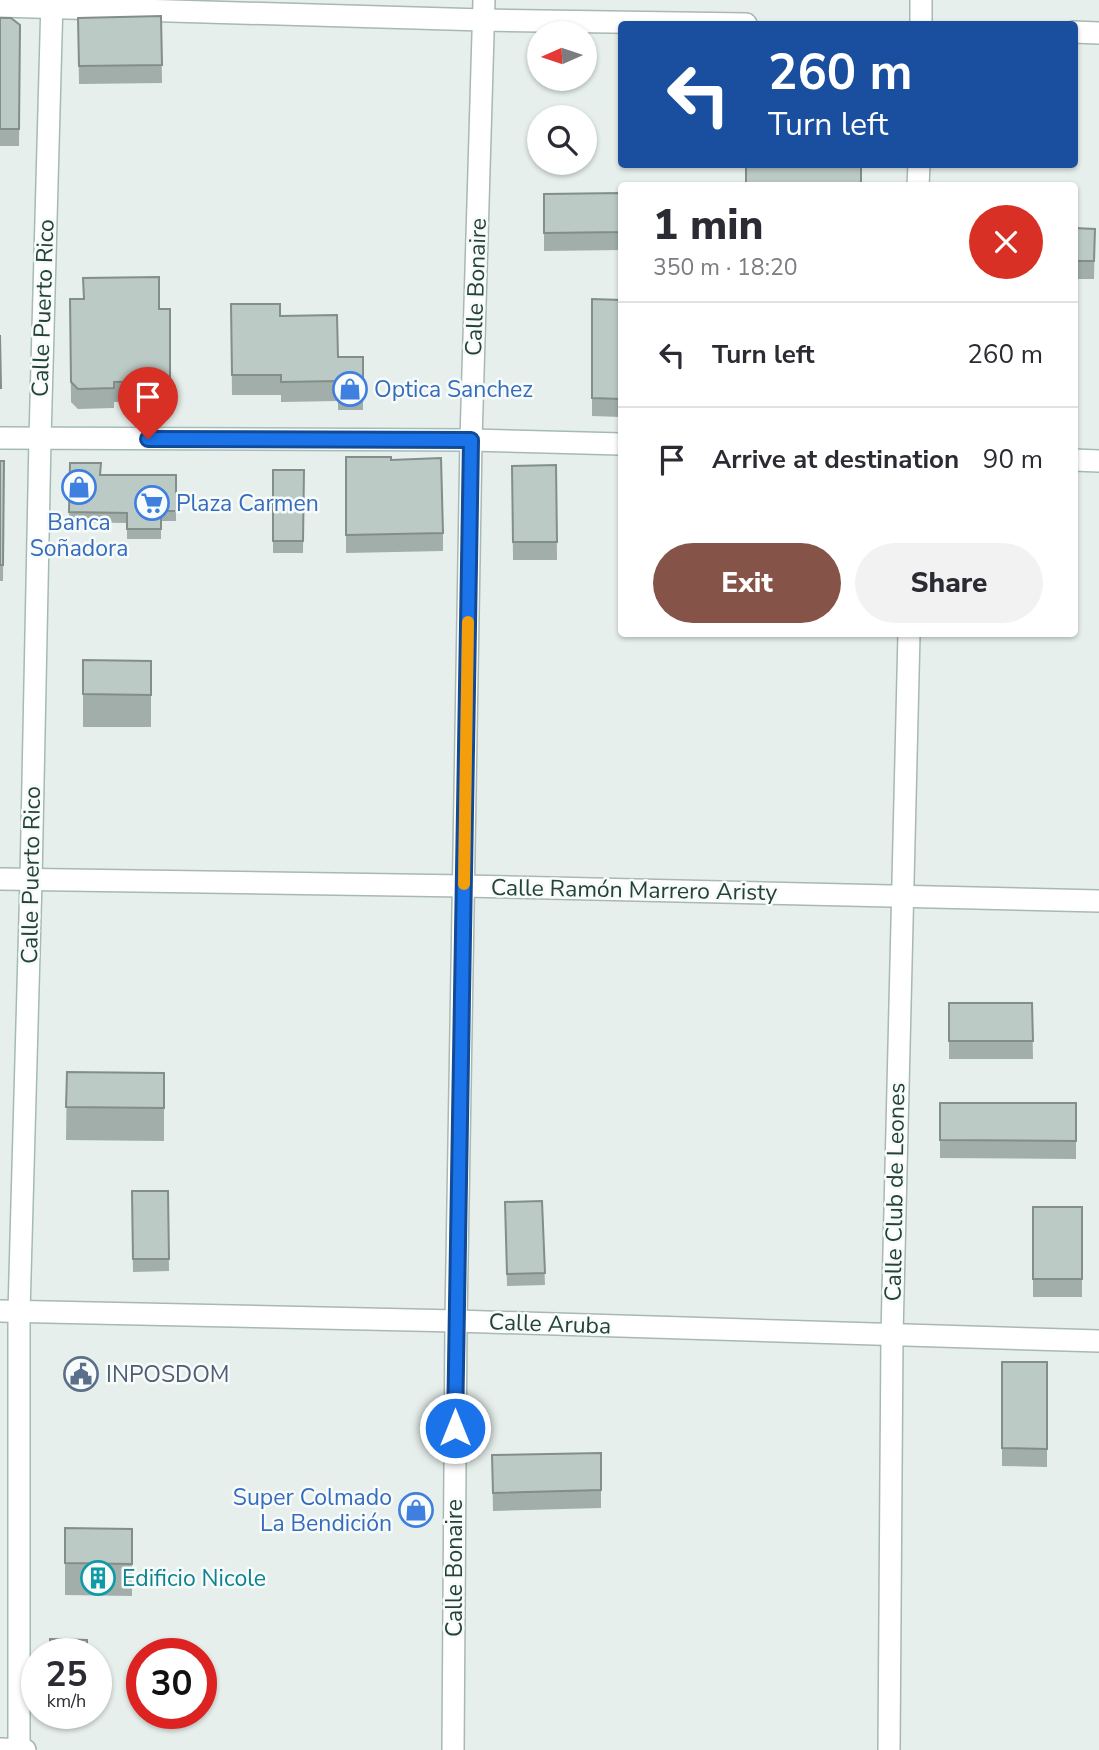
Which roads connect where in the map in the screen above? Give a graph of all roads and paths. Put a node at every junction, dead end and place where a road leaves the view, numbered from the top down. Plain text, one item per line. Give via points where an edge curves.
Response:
1 (921, 0) edge
2 (52, 4) edge
3 (0, 6) edge
4 (484, 10) edge
5 (690, 21) edge
6 (921, 21) edge
7 (1078, 32) edge
8 (1099, 33) edge
9 (0, 438) edge
10 (40, 439) junction
11 (471, 440) junction
12 (618, 444) edge
13 (1078, 460) edge
14 (1099, 461) edge
15 (909, 637) edge
16 (0, 879) edge
17 (31, 880) junction
18 (464, 886) junction
19 (902, 895) junction
20 (1099, 901) edge
21 (9, 1312) edge
22 (456, 1321) junction
23 (892, 1335) junction
24 (1099, 1341) edge
25 (0, 1749) edge
26 (19, 1750) edge
27 (25, 1750) edge
28 (453, 1750) edge
29 (889, 1750) edge

1 - 6 street
2 - 3 street
2 - 4 street
2 - 10 street, Calle Puerto Rico
4 - 5 street
4 - 11 street, Calle Bonaire
7 - 8 street
9 - 10 street
10 - 11 street
10 - 17 street, Calle Puerto Rico
11 - 12 street
11 - 18 street, Calle Bonaire
13 - 14 street
15 - 19 street, Calle Club de Leones
16 - 17 street, Calle Ramón Marrero Aristy
17 - 18 street, Calle Ramón Marrero Aristy
17 - 21 street, Calle Puerto Rico
18 - 19 street, Calle Ramón Marrero Aristy
18 - 22 street, Calle Bonaire
19 - 20 street, Calle Ramón Marrero Aristy
19 - 23 street, Calle Club de Leones
21 - 22 street, Calle Aruba
21 - 26 street, Calle Puerto Rico
22 - 23 street, Calle Aruba
22 - 28 street, Calle Bonaire
23 - 24 street, Calle Aruba
23 - 29 street, Calle Club de Leones
25 - 26 street
26 - 27 street

